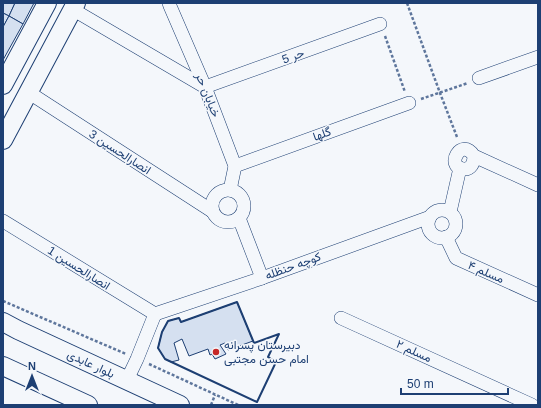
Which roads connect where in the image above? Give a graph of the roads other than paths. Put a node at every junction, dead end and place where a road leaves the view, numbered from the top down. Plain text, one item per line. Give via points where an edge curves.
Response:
1 (47, 3) edge
2 (167, 4) edge
3 (74, 6) edge
4 (380, 24) road end
5 (538, 57) edge
6 (523, 63) junction
7 (538, 70) edge
8 (479, 78) road end
9 (4, 80) edge
10 (205, 87) junction
11 (28, 92) junction
12 (409, 103) road end
13 (3, 140) edge
14 (474, 156) junction
15 (235, 166) junction
16 (460, 168) junction
17 (538, 185) edge
18 (230, 190) junction
19 (212, 211) junction
20 (450, 212) junction
21 (430, 217) junction
22 (239, 218) junction
23 (3, 221) edge
24 (446, 237) junction
25 (262, 278) junction
26 (538, 295) edge
27 (155, 314) junction
28 (341, 318) dead end
29 (3, 322) edge
30 (3, 366) edge
31 (127, 380) junction
32 (88, 405) edge
33 (180, 405) edge
34 (532, 405) edge

1 - 9 main road
2 - 10 street, خیابان حر
3 - 10 street
3 - 11 main road
4 - 10 street, حر 5
5 - 6 street
6 - 7 street
6 - 8 street
10 - 15 street, خیابان حر
11 - 13 main road
11 - 19 street, انصارالحسین 3
12 - 15 street, گلها
14 - 16 street via 472,165
14 - 16 street via 467,150 458,152 455,160
14 - 17 street
15 - 18 street
16 - 20 street
18 - 19 street via 224,190 215,196
18 - 22 street via 243,198 243,214
19 - 22 street via 224,222
20 - 21 street via 442,210
20 - 24 street via 456,222 455,229
21 - 24 street via 429,230 440,238
21 - 25 street, کوچه حنظله
22 - 25 street
23 - 27 street, انصارالحسین 1
24 - 26 street, مسلم ۴ via 456,258
25 - 27 street, کوچه حنظله
27 - 31 street
28 - 34 street, مسلم ۲
29 - 31 main road, بلوار عابدی
30 - 32 main road
31 - 33 main road, بلوار عابدی

